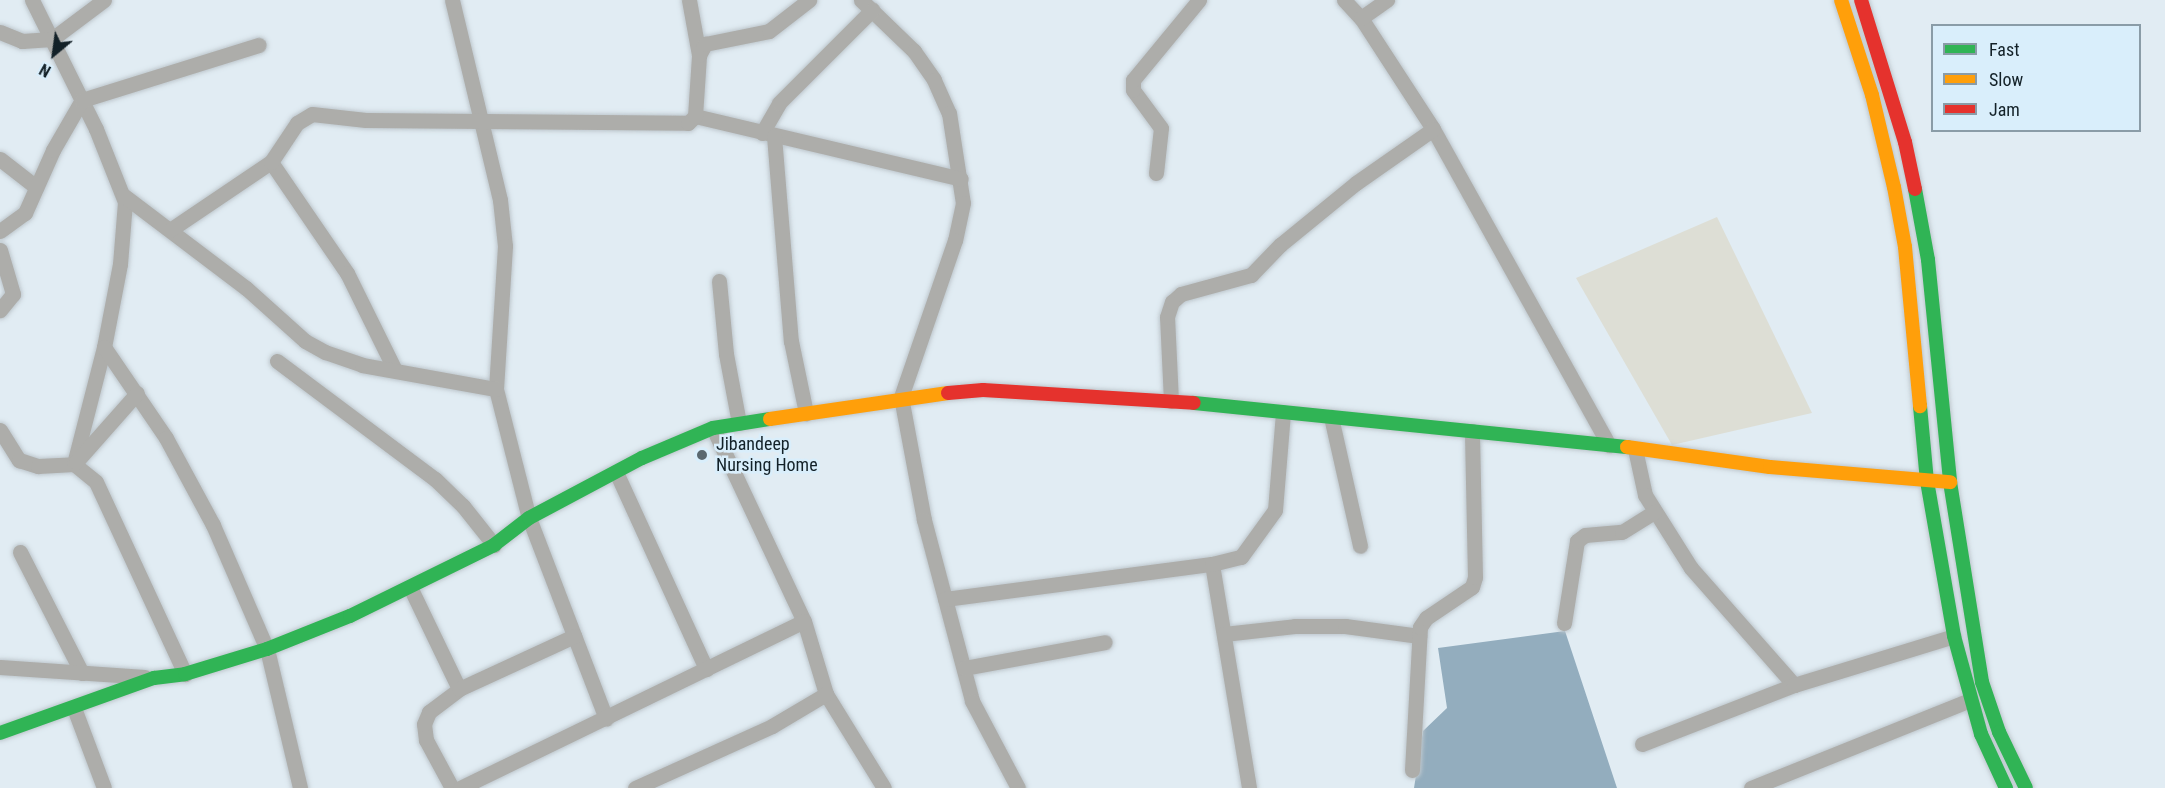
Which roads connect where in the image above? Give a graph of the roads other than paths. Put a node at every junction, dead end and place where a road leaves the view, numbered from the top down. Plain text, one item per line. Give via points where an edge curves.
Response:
1 (32, 0) edge
2 (104, 0) edge
3 (452, 0) edge
4 (689, 0) edge
5 (809, 0) edge
6 (1199, 0) edge
7 (1344, 0) edge
8 (1387, 0) edge
9 (1841, 0) edge
10 (1861, 0) edge
11 (866, 5) edge
12 (1361, 18) junction
13 (0, 32) edge
14 (52, 39) junction
15 (259, 45) dead end
16 (699, 55) junction
17 (82, 99) junction
18 (695, 116) junction
19 (483, 118) junction
20 (1432, 129) junction
21 (768, 135) junction
22 (0, 159) edge
23 (271, 162) junction
24 (1156, 173) dead end
25 (962, 179) junction
26 (36, 187) junction
27 (123, 195) junction
28 (170, 230) junction
29 (0, 231) edge
30 (0, 250) edge
31 (719, 281) dead end
32 (0, 310) edge
33 (104, 347) junction
34 (277, 360) dead end
35 (395, 370) junction
36 (496, 389) junction
37 (137, 393) junction
38 (901, 397) junction
39 (1171, 400) junction
40 (1283, 412) junction
41 (806, 413) junction
42 (1330, 417) junction
43 (739, 423) junction
44 (713, 428) junction
45 (0, 430) edge
46 (1472, 431) junction
47 (1609, 445) junction
48 (1635, 449) junction
49 (74, 464) junction
50 (616, 472) junction
51 (1928, 481) junction
52 (1950, 482) junction
53 (1654, 512) junction
54 (529, 518) junction
55 (494, 545) junction
56 (1360, 546) dead end
57 (20, 552) dead end
58 (1212, 564) junction
59 (410, 587) junction
60 (945, 599) junction
61 (804, 621) junction
62 (1564, 624) dead end
63 (1224, 634) junction
64 (574, 636) junction
65 (1419, 636) junction
66 (1954, 636) junction
67 (1105, 642) dead end
68 (267, 649) junction
69 (0, 667) edge
70 (963, 668) junction
71 (706, 669) junction
72 (82, 673) junction
73 (185, 674) junction
74 (154, 678) junction
75 (1794, 685) junction
76 (459, 689) junction
77 (826, 694) junction
78 (1970, 700) junction
79 (74, 708) junction
80 (606, 719) junction
81 (0, 734) edge
82 (1642, 744) dead end
83 (1412, 770) dead end
84 (656, 783) edge
85 (104, 788) edge
86 (300, 788) edge
87 (452, 788) edge
88 (460, 788) edge
89 (635, 788) edge
90 (884, 788) edge
91 (1018, 788) edge
92 (1249, 788) edge
93 (1751, 788) edge
94 (2006, 788) edge
95 (2025, 788) edge

1 - 14 street
2 - 14 street
3 - 19 street
4 - 16 street
5 - 16 street via 769,31 713,39
6 - 24 street via 1133,80 1132,90 1161,128
7 - 12 street
8 - 12 street
9 - 51 street via 1872,95 1905,247
10 - 52 street via 1916,190 1928,260
11 - 21 street via 779,103
11 - 25 street via 914,51 934,80 949,113
12 - 20 street
13 - 14 street via 22,41
14 - 17 street
15 - 17 street
16 - 18 street
17 - 26 street
17 - 27 street
18 - 19 street via 688,123 657,125
18 - 21 street
19 - 23 street via 366,120 312,114 297,123
19 - 36 street via 505,246
20 - 39 street via 1356,183 1251,275 1196,290 1172,302 1167,317
20 - 47 street
21 - 25 street
21 - 41 street via 791,341
22 - 26 street
23 - 28 street
23 - 35 street via 348,273
25 - 38 street via 963,203 955,240
26 - 29 street via 25,213
27 - 28 street
27 - 33 street via 125,222 120,264
28 - 35 street via 246,288 305,341 344,359
30 - 32 street via 13,294
31 - 43 street via 726,354
33 - 37 street
33 - 49 street
34 - 55 street via 435,479
35 - 36 street
36 - 54 street
37 - 49 street
37 - 68 street via 213,525
38 - 39 street via 983,390
38 - 41 street
38 - 60 street via 924,520
39 - 40 street
40 - 42 street
40 - 58 street via 1275,510 1248,551 1231,561
41 - 43 street
42 - 46 street
42 - 56 street
43 - 44 street
44 - 50 street
44 - 61 street
45 - 49 street via 19,460 28,464
46 - 47 street
46 - 65 street via 1475,577 1472,587 1426,618
47 - 48 street
48 - 51 street via 1770,467
48 - 53 street via 1640,480
49 - 73 street via 96,482
50 - 54 street
50 - 71 street
51 - 52 street
51 - 66 street
52 - 95 street via 1982,682 1999,732
53 - 62 street via 1622,532 1585,535 1577,541
53 - 75 street via 1691,568
54 - 55 street
54 - 64 street
55 - 59 street
57 - 72 street
58 - 60 street
58 - 63 street
59 - 68 street
59 - 76 street
60 - 70 street
61 - 71 street
61 - 77 street
63 - 65 street via 1295,626 1345,626
63 - 92 street
64 - 76 street
64 - 80 street
65 - 83 street
66 - 75 street
66 - 78 street
67 - 70 street
68 - 73 street
68 - 86 street
69 - 72 street
70 - 91 street via 981,724
71 - 80 street
72 - 74 street
73 - 74 street
74 - 79 street
75 - 82 street
76 - 87 street via 429,712 424,724 426,740
77 - 84 street via 772,726
77 - 90 street
78 - 93 street
78 - 94 street
79 - 81 street
79 - 85 street
80 - 88 street
84 - 89 street

